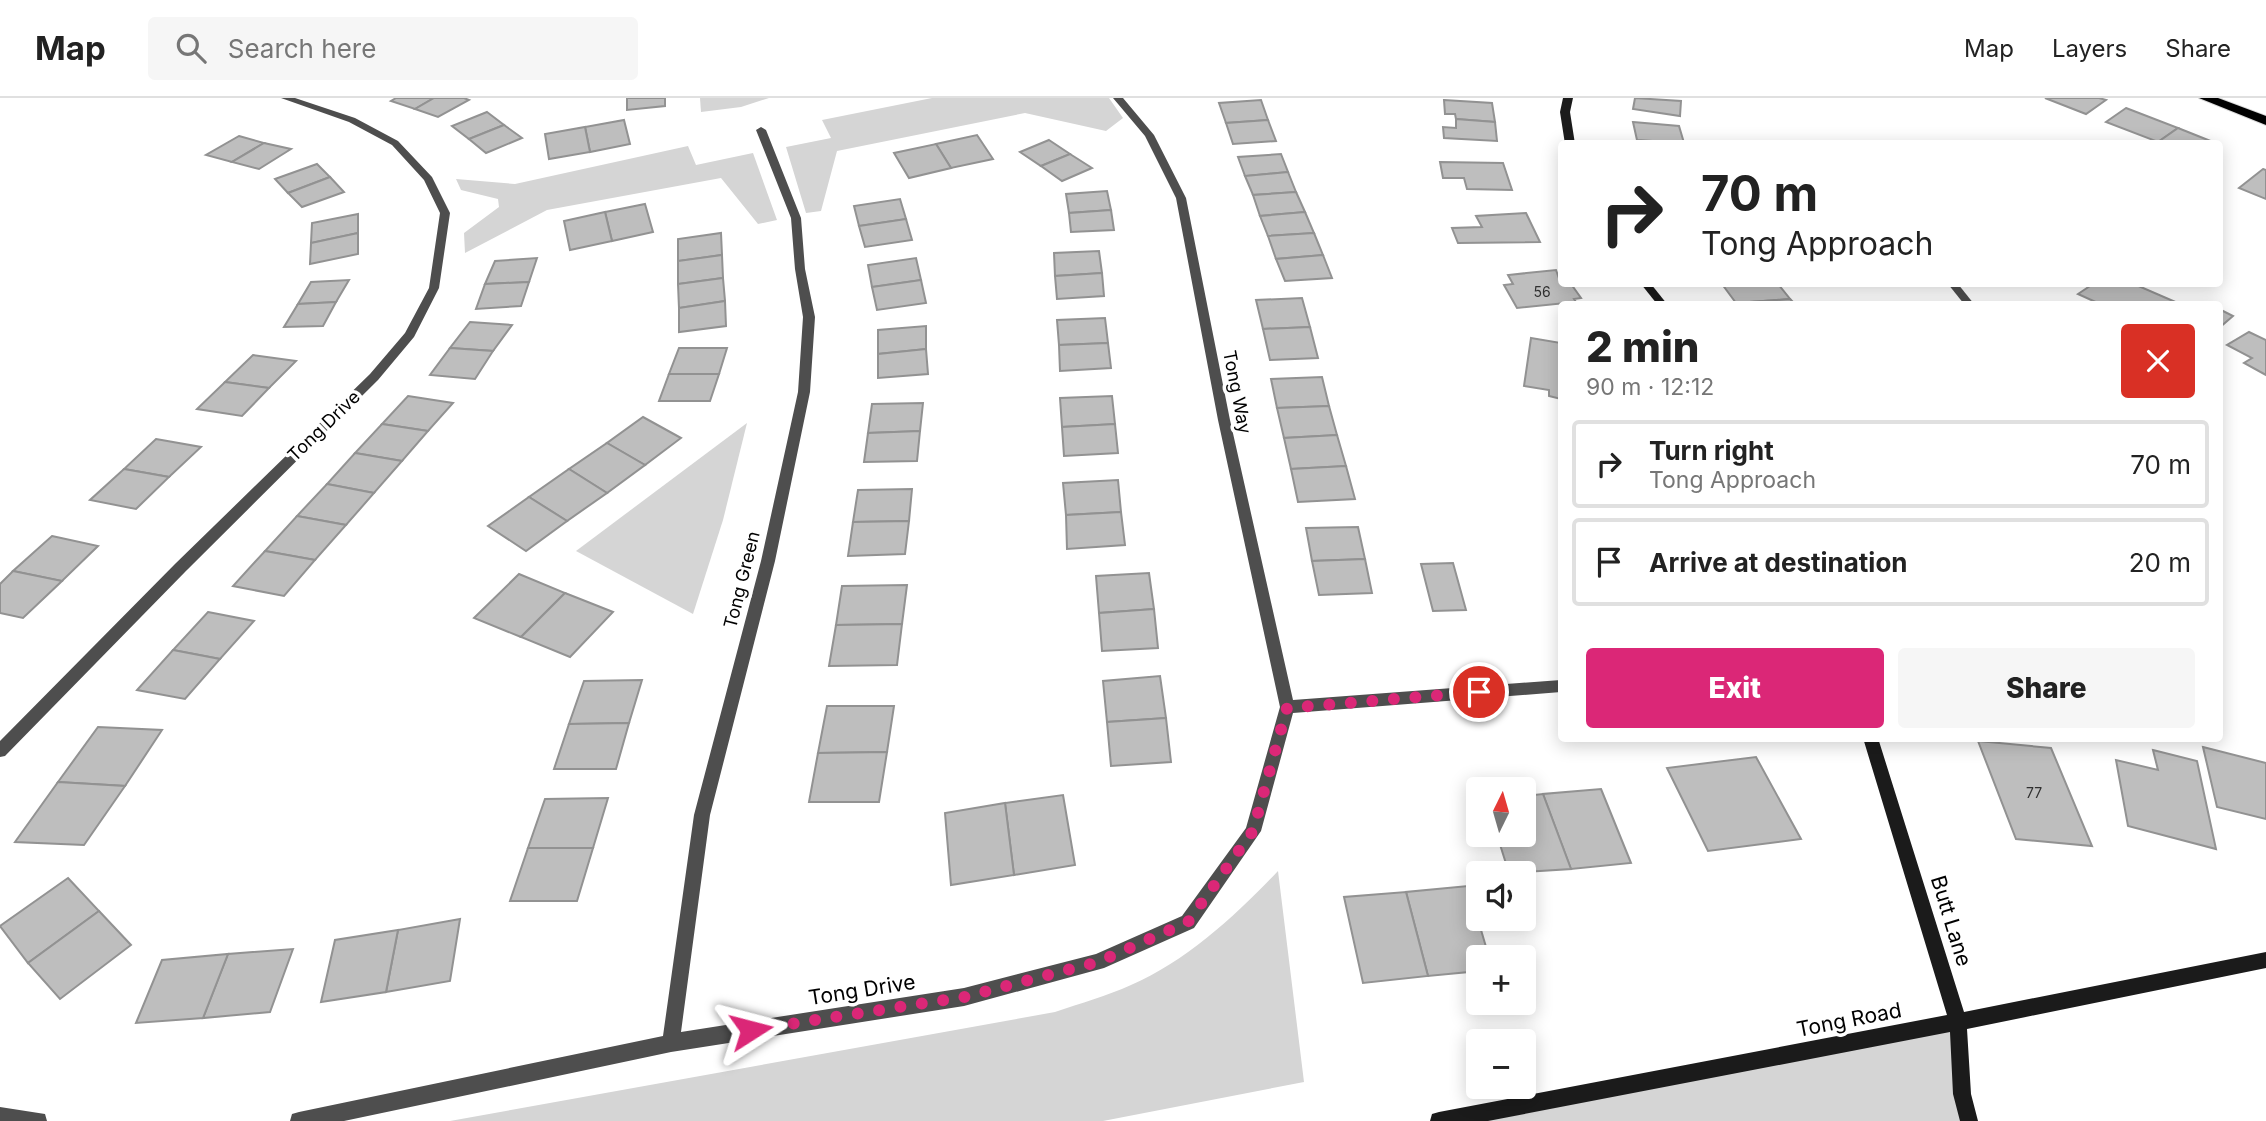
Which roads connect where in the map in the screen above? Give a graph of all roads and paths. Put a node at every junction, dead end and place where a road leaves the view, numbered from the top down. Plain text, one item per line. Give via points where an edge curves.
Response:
1 (286, 98) edge
2 (1118, 98) edge
3 (1567, 98) edge
4 (2206, 98) edge
5 (2266, 121) edge
6 (761, 130) dead end
7 (1569, 140) edge
8 (1648, 287) edge
9 (1955, 287) edge
10 (1660, 301) edge
11 (1967, 301) edge
12 (1558, 686) edge
13 (1287, 708) junction
14 (1871, 742) edge
15 (0, 751) edge
16 (2266, 960) edge
17 (1958, 1022) junction
18 (671, 1043) junction
19 (0, 1116) edge
20 (38, 1121) edge
21 (299, 1121) edge
22 (1439, 1121) edge
23 (1969, 1121) edge

1 - 15 street, Tong Drive via 352,120 396,143 428,179 445,213 434,288 411,334 374,377
2 - 13 street, Tong Way via 1149,135 1181,198
3 - 7 street
4 - 5 highway
6 - 18 street, Tong Green via 796,218 809,317 804,392 768,561 702,815
8 - 10 street
9 - 11 street
12 - 13 street
13 - 18 street, Tong Drive via 1253,831 1188,922 1098,962 964,997
14 - 17 street, Butt Lane
16 - 17 street, Tong Road
17 - 22 street, Tong Road
17 - 23 street, Butt Lane via 1962,1094
18 - 21 street, Tong Drive
19 - 20 street

